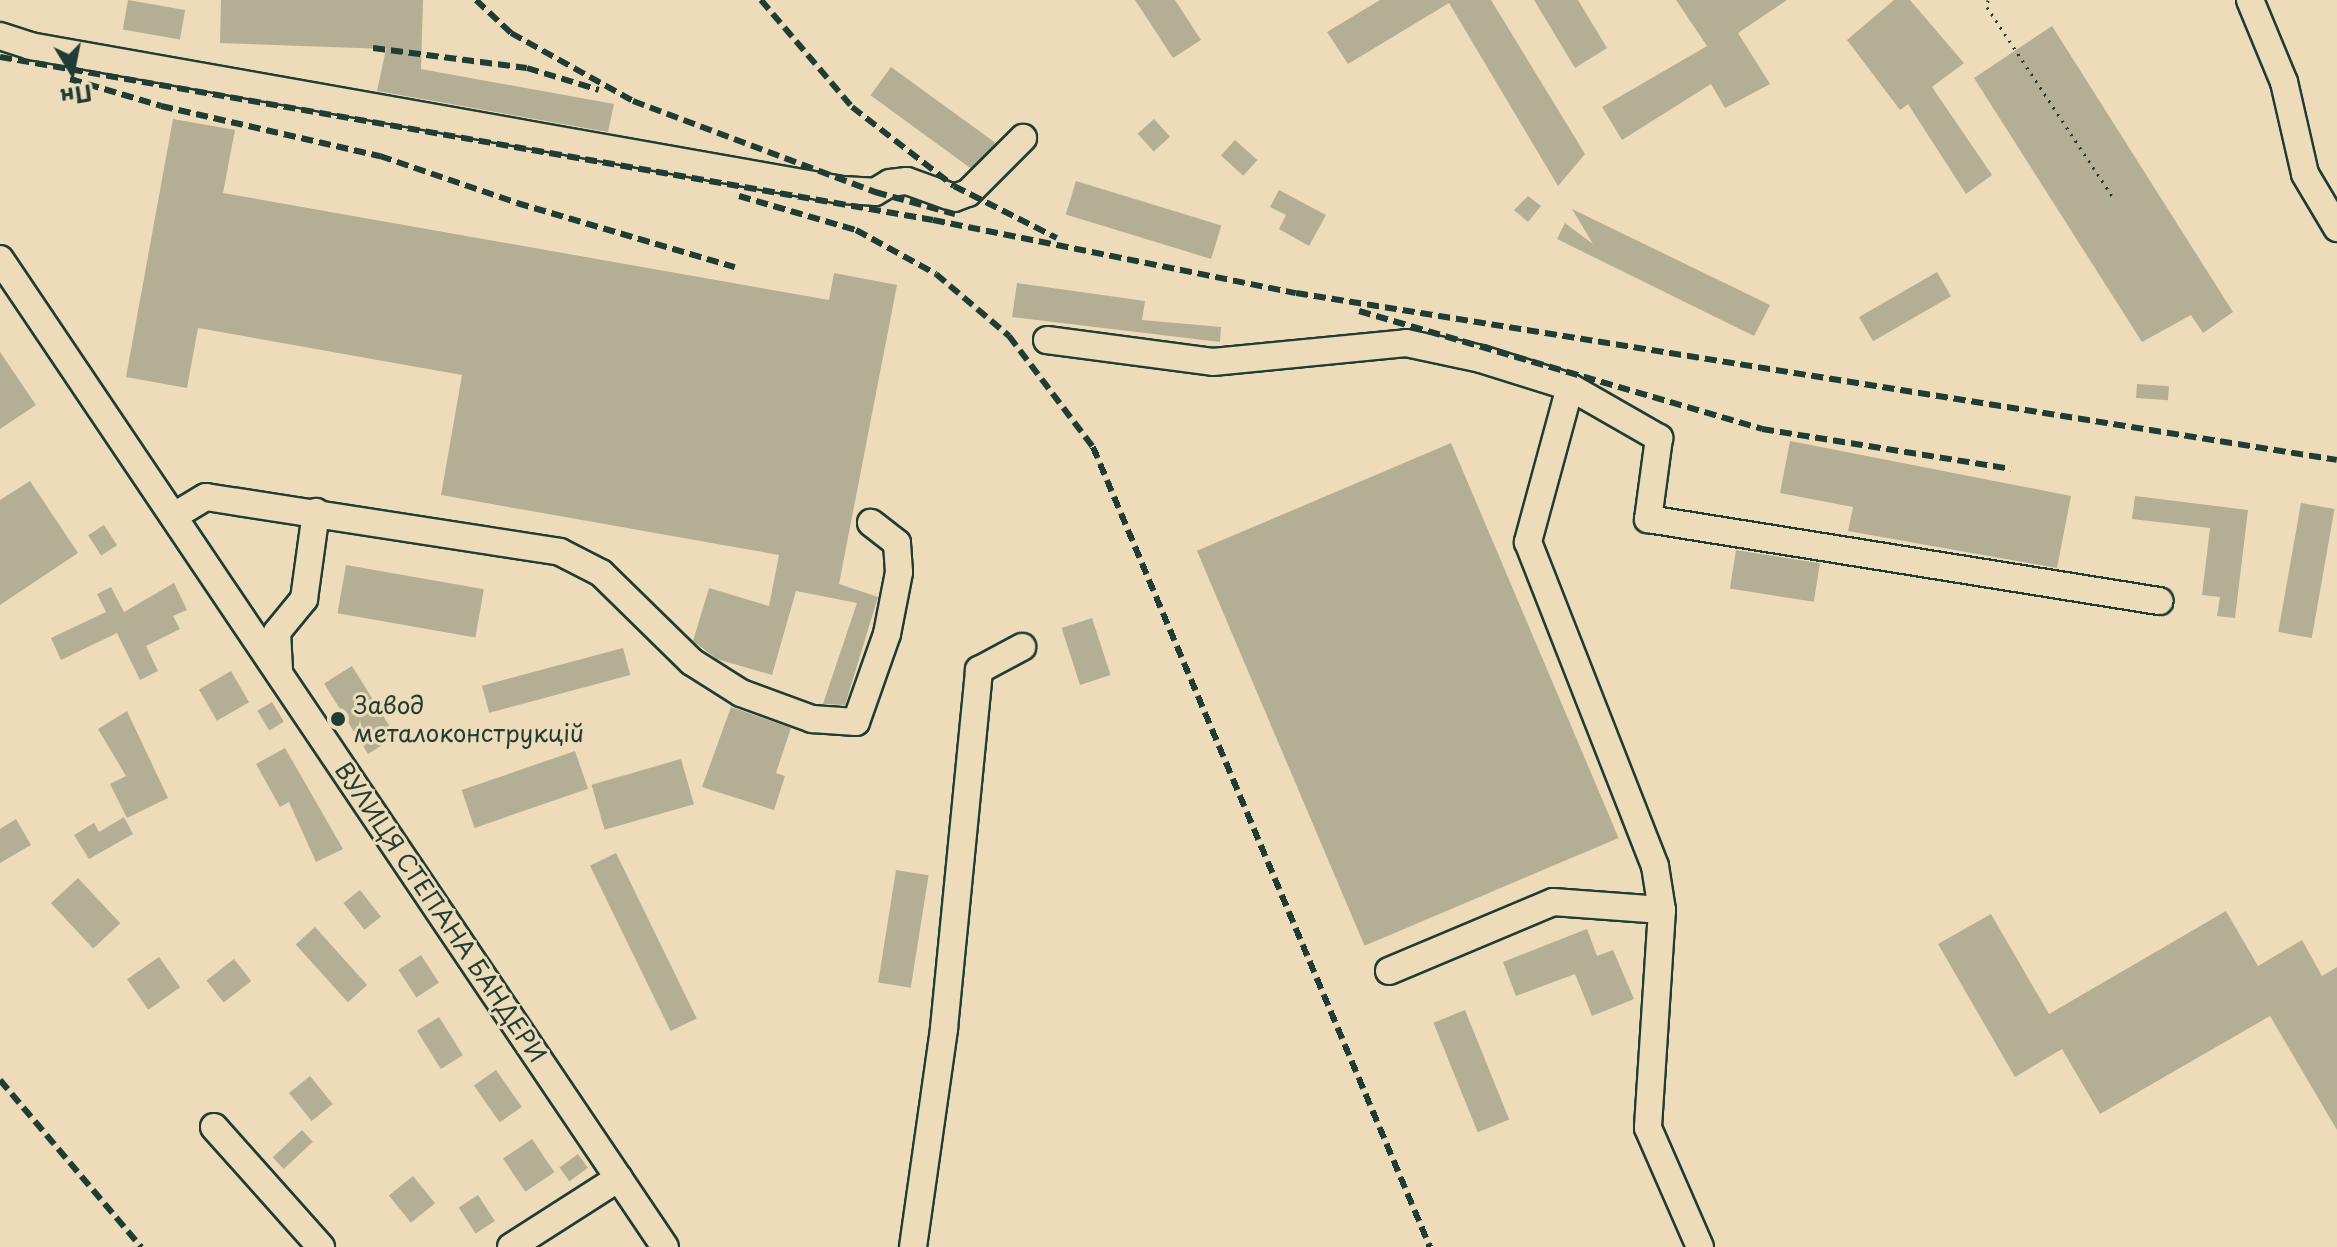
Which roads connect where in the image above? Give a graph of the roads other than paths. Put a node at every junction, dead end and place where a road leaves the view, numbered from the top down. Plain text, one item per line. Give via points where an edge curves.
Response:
1 (2250, 0) edge
2 (0, 36) edge
3 (1023, 138) dead end
4 (2337, 228) edge
5 (0, 259) edge
6 (1047, 340) dead end
7 (1570, 387) junction
8 (316, 512) junction
9 (174, 516) junction
10 (871, 523) dead end
11 (2159, 601) dead end
12 (1022, 647) dead end
13 (279, 670) junction
14 (1662, 910) junction
15 (1389, 971) dead end
16 (214, 1127) dead end
17 (619, 1178) junction
18 (321, 1247) edge
19 (511, 1247) edge
20 (665, 1247) edge
21 (913, 1247) edge
22 (1700, 1247) edge

1 - 4 street via 2284,82 2305,174
2 - 3 street via 30,46 842,190 875,192 907,181 954,198 968,193
5 - 9 street, ВУЛИЦЯ СТЕПАНА БАНДЕРИ
6 - 7 street via 1213,362 1406,343
7 - 11 street via 1659,438 1648,519
7 - 14 street via 1528,542 1655,866
8 - 9 street via 206,497
8 - 10 street via 560,552 601,573 692,662 741,693 812,719 856,722 887,634 899,572 897,543
8 - 13 street via 304,599 277,632
9 - 13 street, ВУЛИЦЯ СТЕПАНА БАНДЕРИ
12 - 21 street via 979,670 944,1028
13 - 17 street, ВУЛИЦЯ СТЕПАНА БАНДЕРИ
14 - 15 street via 1553,902
14 - 22 street via 1648,1128
16 - 18 street
17 - 19 street
17 - 20 street, ВУЛИЦЯ СТЕПАНА БАНДЕРИ

